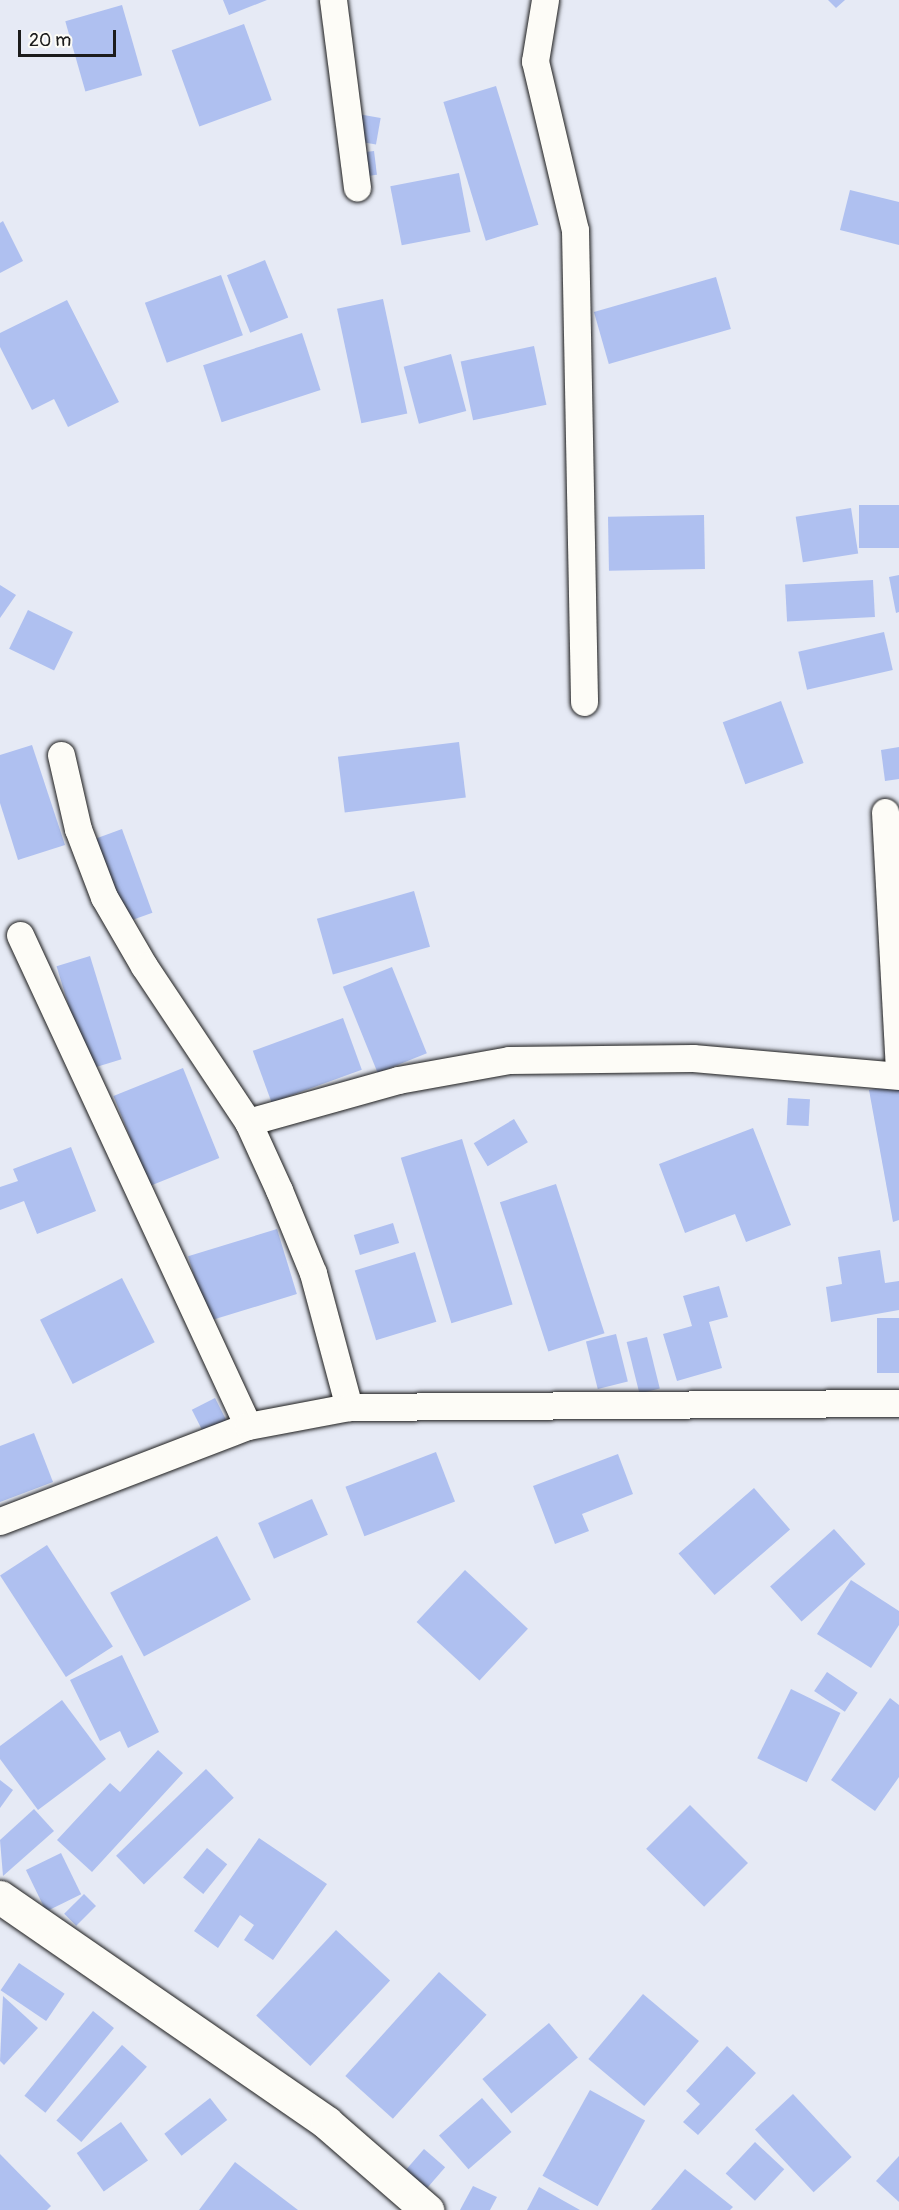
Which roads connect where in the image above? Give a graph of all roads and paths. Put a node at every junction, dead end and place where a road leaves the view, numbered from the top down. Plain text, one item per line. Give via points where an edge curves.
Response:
1 (333, 0) edge
2 (545, 0) edge
3 (357, 187) dead end
4 (585, 702) dead end
5 (61, 755) dead end
6 (885, 812) dead end
7 (20, 935) dead end
8 (899, 1075) edge
9 (248, 1122) junction
10 (899, 1403) edge
11 (349, 1407) junction
12 (248, 1426) junction
13 (0, 1521) edge
14 (0, 1897) edge
15 (427, 2210) edge

1 - 3 street
2 - 4 street via 535,61 575,230
5 - 9 street via 78,829 104,897
6 - 8 street
7 - 12 street
8 - 9 street via 693,1058 509,1060 398,1080
9 - 11 street via 313,1273
10 - 11 street
11 - 12 street
12 - 13 street
14 - 15 street via 327,2123

